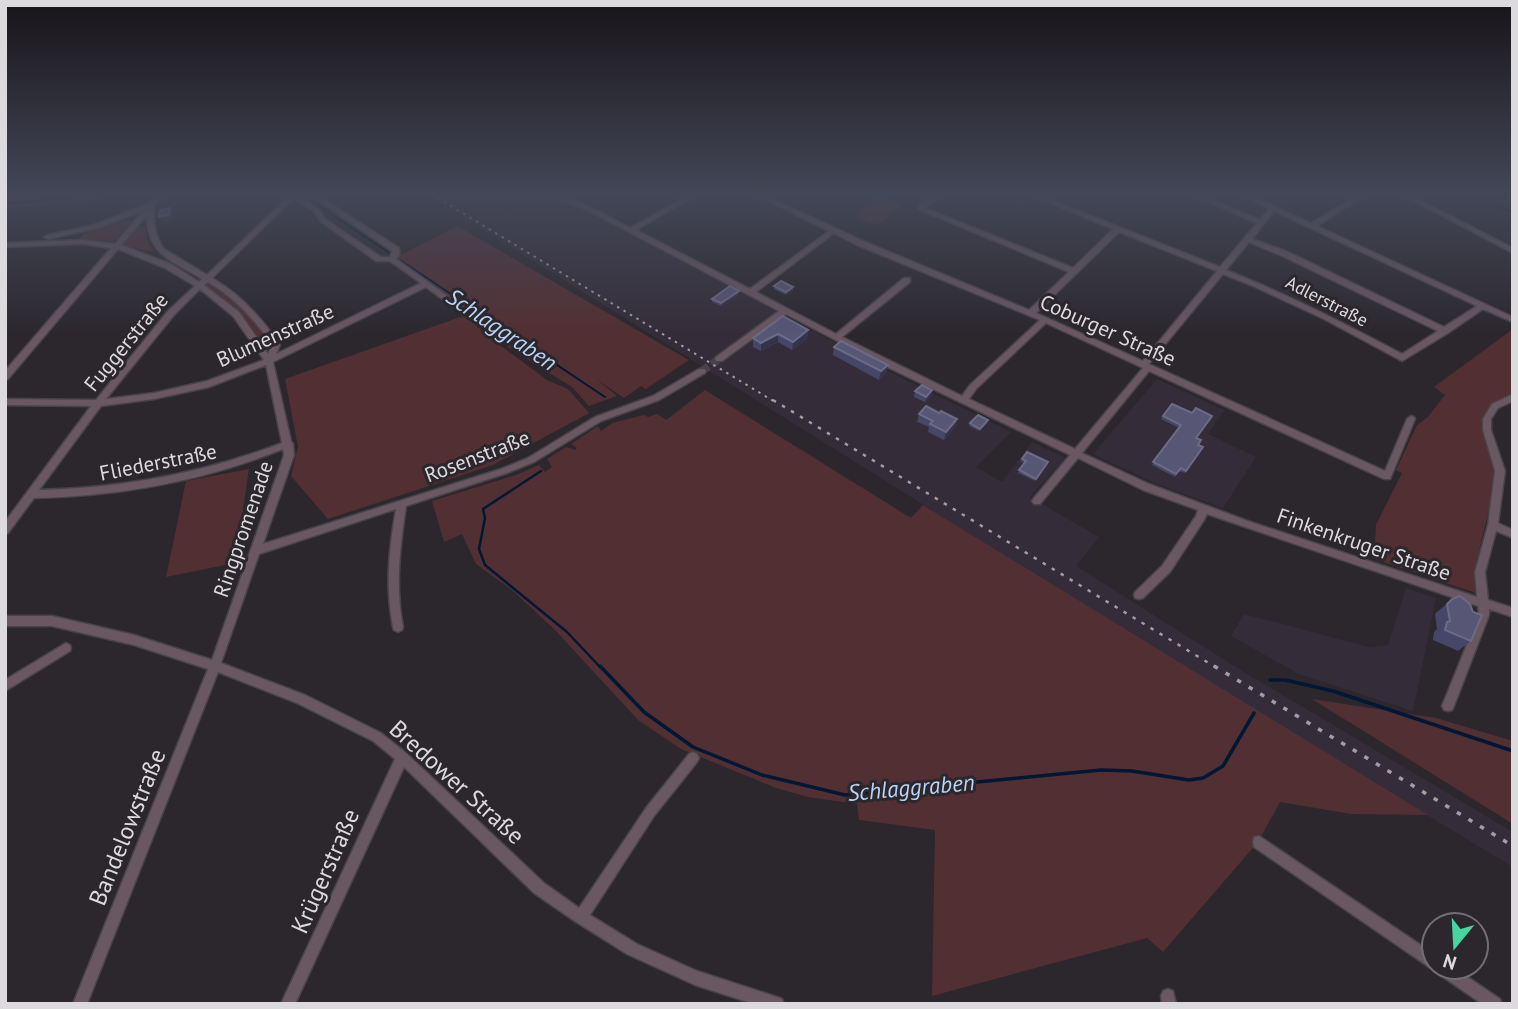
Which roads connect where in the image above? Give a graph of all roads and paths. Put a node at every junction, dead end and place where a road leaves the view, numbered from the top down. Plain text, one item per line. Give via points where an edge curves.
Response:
1 (120, 241) edge
2 (153, 241) edge
3 (245, 241) edge
4 (353, 241) edge
5 (383, 241) edge
6 (652, 241) edge
7 (819, 241) edge
8 (857, 241) edge
9 (1000, 241) edge
10 (1106, 241) edge
11 (1152, 241) edge
12 (1244, 241) edge
13 (1252, 241) edge
14 (1343, 241) edge
15 (1494, 241) edge
16 (73, 242) joint
17 (5, 245) edge
18 (116, 246) junction
19 (161, 251) junction
20 (1513, 251) edge
21 (150, 258) junction
22 (391, 259) junction
23 (1222, 269) junction
24 (1075, 272) junction
25 (206, 277) junction
26 (907, 280) dead end
27 (198, 285) junction
28 (424, 285) junction
29 (751, 292) junction
30 (1482, 306) junction
31 (786, 310) junction
32 (467, 313) dead end
33 (1030, 314) junction
34 (1045, 320) junction
35 (1513, 320) edge
36 (1445, 331) junction
37 (837, 337) junction
38 (719, 359) tunnel mouth
39 (269, 361) junction
40 (1146, 366) junction
41 (702, 371) tunnel mouth
42 (5, 377) edge
43 (1513, 397) edge
44 (963, 401) junction
45 (5, 402) edge
46 (98, 403) junction
47 (1411, 419) dead end
48 (288, 444) junction
49 (1077, 454) junction
50 (30, 494) junction
51 (1037, 501) dead end
52 (402, 504) junction
53 (1203, 509) junction
54 (1493, 525) junction
55 (5, 530) edge
56 (1513, 534) edge
57 (255, 551) junction
58 (1139, 595) dead end
59 (1484, 605) junction
60 (1513, 613) edge
61 (5, 621) edge
62 (398, 627) dead end
63 (66, 648) dead end
64 (215, 666) junction
65 (5, 686) edge
66 (1448, 706) dead end
67 (402, 757) junction
68 (693, 758) dead end
69 (1259, 842) dead end
70 (581, 917) junction
71 (1420, 952) edge
72 (1461, 981) edge
73 (770, 1003) edge
74 (80, 1004) edge
75 (288, 1004) edge
76 (1495, 1004) edge

1 - 18 street
2 - 19 street
3 - 25 street, Fuggerstraße
4 - 22 street via 379,259
5 - 22 street via 396,250
6 - 29 street, Finkenkruger Straße
7 - 29 street
8 - 33 street, Coburger Straße
9 - 24 street
10 - 24 street
11 - 23 street, Adlerstraße
12 - 23 street
13 - 36 street
14 - 30 street
15 - 20 street
16 - 17 street, Ringpromenade
16 - 18 street, Ringpromenade
18 - 21 street, Ringpromenade
18 - 42 street
19 - 21 street
19 - 25 street, Ringpromenade
21 - 27 street, Ringpromenade
22 - 28 street
23 - 36 street, Adlerstraße via 1313,310 1402,358
23 - 40 street
24 - 33 street
25 - 27 street, Fuggerstraße
25 - 39 street, Ringpromenade via 227,290 262,325 276,345
26 - 37 street
27 - 39 street, Ringpromenade via 236,314
27 - 46 street, Fuggerstraße
28 - 32 street
28 - 39 street, Blumenstraße
29 - 31 street, Finkenkruger Straße
30 - 35 street
30 - 36 street, Adlerstraße
31 - 37 street, Finkenkruger Straße
31 - 38 street
33 - 34 street, Coburger Straße
34 - 40 street, Coburger Straße
34 - 44 street
37 - 44 street, Finkenkruger Straße
39 - 46 street, Blumenstraße via 209,384
39 - 48 street, Ringpromenade
40 - 47 street, Coburger Straße via 1387,476
40 - 49 street
41 - 52 street, Rosenstraße via 664,394 577,429 530,460
43 - 54 street via 1495,406 1487,419 1500,471
44 - 49 street, Finkenkruger Straße
45 - 46 street, Blumenstraße
46 - 50 street, Fuggerstraße
48 - 50 street, Fliederstraße via 222,469 149,486
48 - 57 street, Ringpromenade via 289,455
49 - 51 street
49 - 53 street, Finkenkruger Straße
50 - 55 street, Fuggerstraße
52 - 57 street, Rosenstraße
52 - 62 street via 393,563 392,603
53 - 58 street via 1166,569
53 - 59 street, Finkenkruger Straße
54 - 56 street
54 - 59 street via 1480,572
57 - 64 street, Ringpromenade
59 - 60 street, Finkenkruger Straße
59 - 66 street
61 - 64 street, Bredower Straße via 76,626
63 - 65 street
64 - 67 street, Bredower Straße via 301,699 377,737
64 - 74 street, Bandelowstraße
67 - 70 street, Bredower Straße via 539,888
67 - 75 street, Krügerstraße
68 - 70 street via 650,812
69 - 71 street
70 - 73 street, Bredower Straße via 632,949 695,978
72 - 76 street

